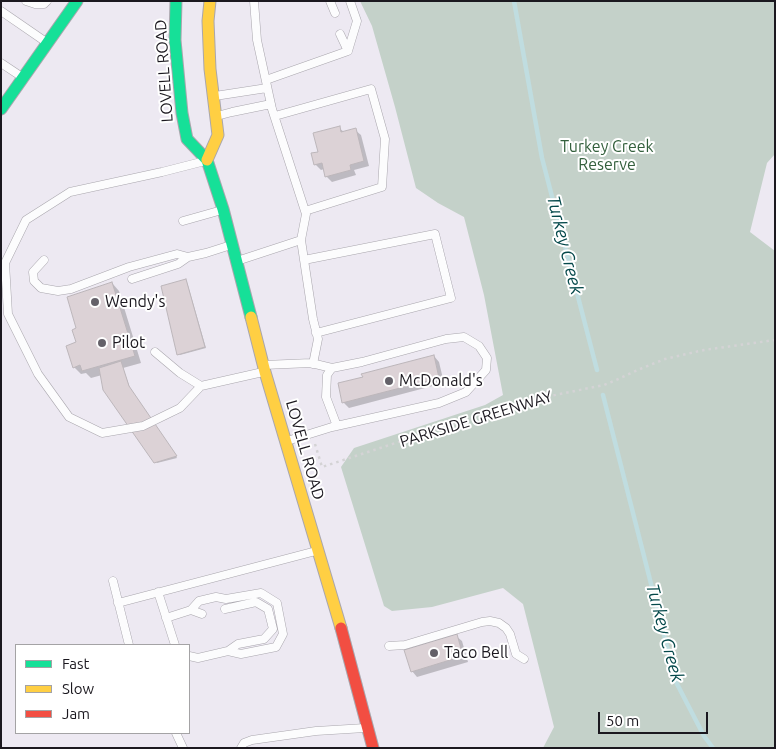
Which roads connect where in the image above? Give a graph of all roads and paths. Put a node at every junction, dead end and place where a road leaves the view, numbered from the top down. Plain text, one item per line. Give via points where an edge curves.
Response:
1 (26, 1) edge
2 (47, 1) edge
3 (76, 1) edge
4 (176, 1) edge
5 (210, 1) edge
6 (254, 1) edge
7 (330, 1) edge
8 (350, 1) edge
9 (1, 12) edge
10 (335, 13) dead end
11 (340, 34) dead end
12 (48, 43) junction
13 (348, 51) junction
14 (1, 63) edge
15 (23, 78) junction
16 (267, 84) junction
17 (213, 96) junction
18 (271, 104) junction
19 (1, 109) edge
20 (275, 116) junction
21 (216, 117) junction
22 (207, 160) junction
23 (223, 209) junction
24 (305, 211) junction
25 (184, 221) dead end
26 (301, 240) junction
27 (233, 245) junction
28 (188, 257) junction
29 (44, 260) dead end
30 (304, 260) junction
31 (237, 261) junction
32 (132, 279) dead end
33 (316, 333) junction
34 (775, 340) edge
35 (155, 352) dead end
36 (313, 364) junction
37 (332, 368) junction
38 (264, 369) junction
39 (201, 386) junction
40 (337, 426) junction
41 (312, 433) junction
42 (285, 441) junction
43 (318, 550) junction
44 (113, 581) dead end
45 (158, 592) junction
46 (118, 603) junction
47 (225, 609) dead end
48 (191, 610) junction
49 (202, 614) dead end
50 (166, 618) junction
51 (129, 644) edge
52 (176, 644) edge
53 (389, 646) dead end
54 (228, 651) junction
55 (190, 656) edge
56 (524, 659) dead end
57 (367, 728) junction
58 (176, 734) edge
59 (183, 748) edge
60 (241, 748) edge
61 (373, 748) edge

1 - 2 lane via 35,4
3 - 12 main road
4 - 22 main road, LOVELL ROAD via 174,40 187,139
5 - 17 main road via 208,21
6 - 16 lane via 257,40
7 - 10 lane
8 - 13 lane via 357,21
9 - 12 lane
11 - 13 lane
12 - 15 main road
13 - 16 lane
14 - 15 lane
15 - 19 main road
16 - 17 lane
16 - 18 lane
17 - 21 main road
18 - 20 lane
18 - 21 lane
20 - 24 lane
20 - 24 lane via 371,89 385,139 382,187
21 - 22 main road via 218,135
22 - 23 main road, LOVELL ROAD
22 - 39 lane via 70,192 26,220 5,263 8,314 38,374 69,418 102,433 143,426 180,408
23 - 25 lane
23 - 27 main road, LOVELL ROAD
24 - 26 lane
26 - 30 lane
26 - 31 lane
27 - 28 lane
27 - 31 main road, LOVELL ROAD
28 - 29 lane via 169,256 58,291 41,288 34,281 33,272
28 - 32 lane via 178,264
30 - 33 lane
30 - 33 lane via 435,234 451,298
31 - 38 main road, LOVELL ROAD
33 - 36 lane via 318,339
34 - 41 path, PARKSIDE GREENWAY via 665,359 609,383 521,402 322,467
35 - 39 lane
36 - 37 lane
36 - 38 lane
37 - 40 lane via 327,375 326,397
37 - 40 lane via 446,338 464,337 479,346 487,358 486,370 466,392 439,403
38 - 39 lane
38 - 42 main road, LOVELL ROAD
40 - 41 lane
41 - 42 lane
42 - 43 main road, LOVELL ROAD
43 - 45 lane
43 - 57 main road, LOVELL ROAD
44 - 46 lane
45 - 46 lane
45 - 50 lane
46 - 51 lane
47 - 54 lane via 256,602 268,609 273,629 264,639 238,644
48 - 49 lane
48 - 50 lane
48 - 54 lane via 199,602 216,597 226,599 261,592 277,603 283,634 276,647 242,654
50 - 52 lane
53 - 56 lane via 405,645 490,621 506,628 516,654
54 - 55 lane via 198,658
57 - 60 lane via 252,740
57 - 61 main road, LOVELL ROAD
58 - 59 lane

